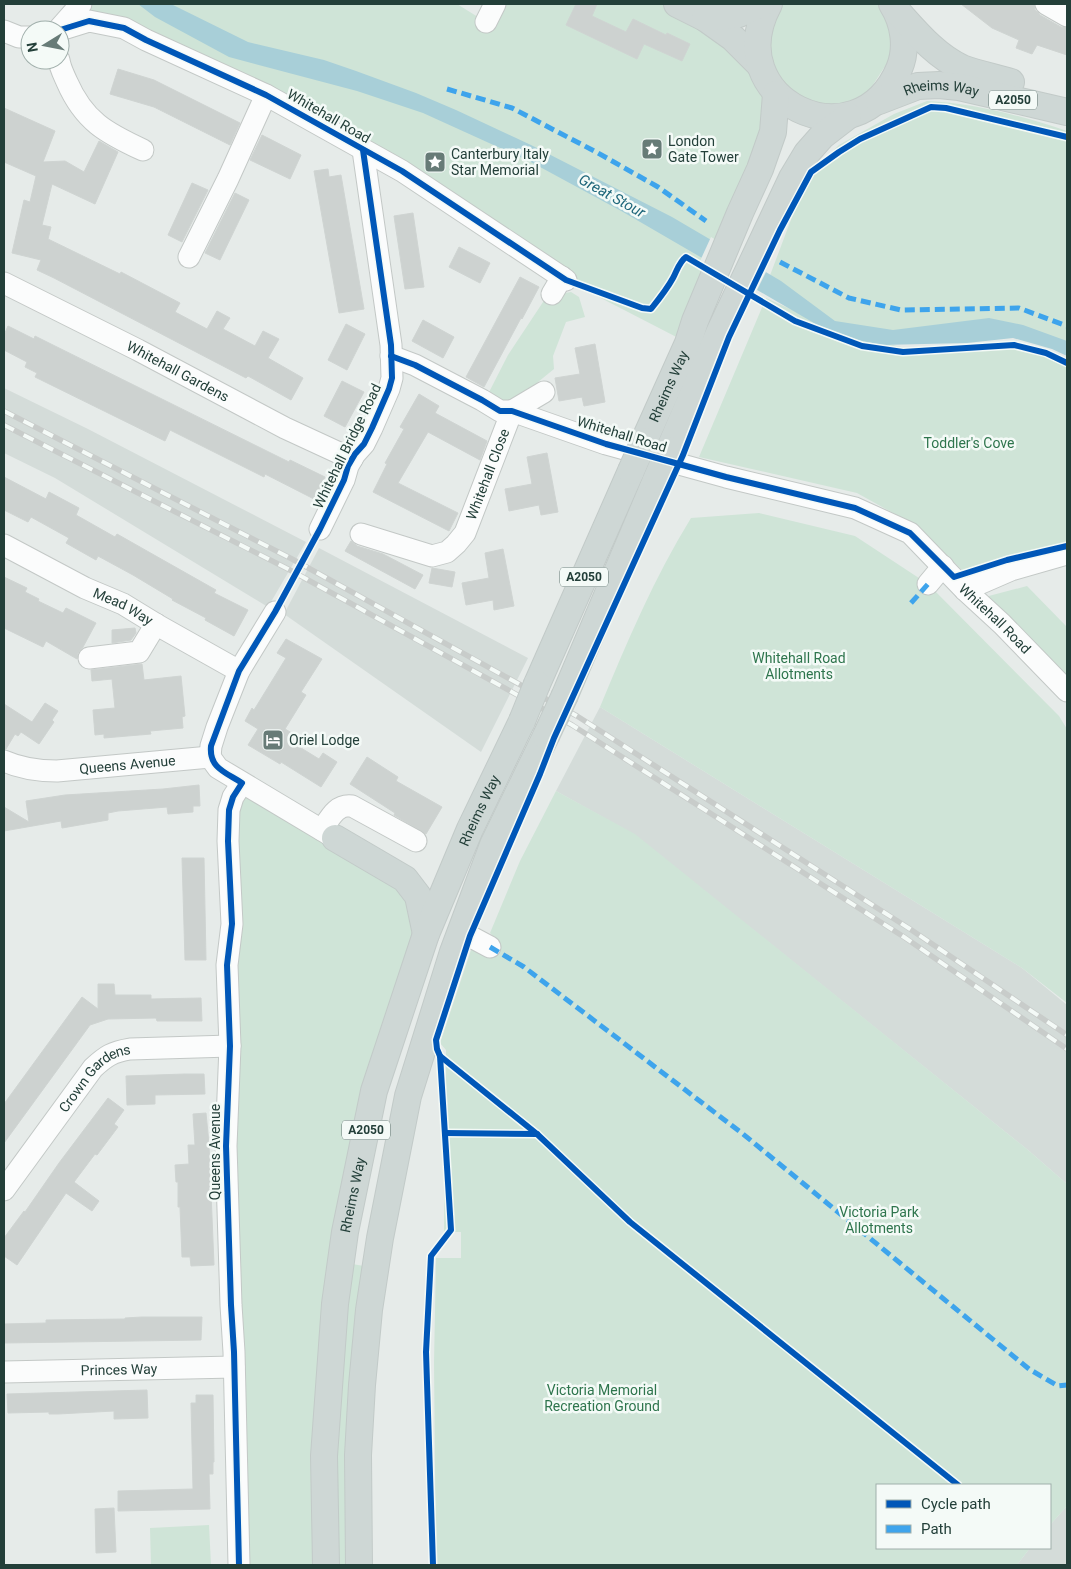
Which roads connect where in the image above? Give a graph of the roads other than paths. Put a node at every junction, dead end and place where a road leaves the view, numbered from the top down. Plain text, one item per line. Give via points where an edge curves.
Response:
1 (66, 4) edge
2 (81, 4) edge
3 (676, 4) edge
4 (761, 4) edge
5 (769, 4) edge
6 (1046, 4) edge
7 (895, 8) edge
8 (1067, 16) edge
9 (705, 18) junction
10 (62, 20) edge
11 (67, 20) edge
12 (70, 27) edge
13 (5, 34) edge
14 (20, 37) edge
15 (760, 65) junction
16 (63, 70) edge
17 (776, 94) junction
18 (266, 95) junction
19 (1067, 96) edge
20 (876, 102) junction
21 (1067, 112) edge
22 (848, 116) junction
23 (143, 150) dead end
24 (363, 150) junction
25 (189, 257) dead end
26 (4, 283) edge
27 (560, 284) dead end
28 (391, 356) junction
29 (544, 392) dead end
30 (512, 411) junction
31 (352, 459) junction
32 (320, 529) dead end
33 (361, 534) dead end
34 (4, 546) edge
35 (1067, 554) edge
36 (943, 566) junction
37 (928, 584) dead end
38 (965, 590) junction
39 (275, 612) dead end
40 (156, 624) junction
41 (89, 658) dead end
42 (239, 671) junction
43 (1067, 691) edge
44 (210, 757) junction
45 (4, 761) edge
46 (242, 783) junction
47 (329, 834) junction
48 (416, 841) dead end
49 (460, 931) junction
50 (426, 934) junction
51 (490, 947) dead end
52 (230, 1046) junction
53 (4, 1190) edge
54 (234, 1367) junction
55 (4, 1372) edge
56 (240, 1565) edge
57 (326, 1565) edge
58 (359, 1565) edge

1 - 10 street
2 - 11 street
3 - 9 main road
4 - 9 main road via 739,14
5 - 15 main road via 761,19 757,42
6 - 8 street
7 - 19 main road, Rheims Way / A2050 via 927,43 951,62
7 - 20 main road via 904,36 902,61 893,84
9 - 15 main road via 733,38
12 - 18 street, Whitehall Road via 89,21 124,28
13 - 14 street
15 - 17 main road
16 - 23 street via 85,114 114,135
17 - 22 main road via 809,114 828,118
17 - 50 main road, Rheims Way / A2050, bridge via 773,132 760,169 688,344
18 - 24 street, Whitehall Road
18 - 25 street
20 - 21 main road, Rheims Way / A2050 via 918,86 939,85
20 - 22 main road
22 - 49 main road, Rheims Way / A2050, bridge via 822,136 807,153 769,226 719,333 546,736 493,845
24 - 27 street, Whitehall Road via 402,171
24 - 28 street, Whitehall Bridge Road
26 - 31 street, Whitehall Gardens via 284,428
28 - 30 street, Whitehall Road via 415,365 500,411
28 - 31 street, Whitehall Bridge Road via 390,389 364,444
29 - 30 street, Whitehall Close
30 - 33 street, Whitehall Close via 465,533 447,552 432,556
30 - 36 street, Whitehall Road via 615,446 855,508 910,533
31 - 32 street, Whitehall Bridge Road
34 - 40 street, Mead Way via 123,604
35 - 38 street via 1011,570
36 - 37 street
36 - 38 street, Whitehall Road
38 - 43 street, Whitehall Road
39 - 42 street
40 - 41 street via 139,652
40 - 42 street, Mead Way
42 - 44 street via 217,727
44 - 45 street, Queens Avenue via 57,770 30,770
44 - 46 street via 218,768
46 - 47 street
46 - 52 street, Queens Avenue via 229,810 232,924 227,965
47 - 48 street via 338,808 345,805
47 - 50 main road via 405,879 418,896
49 - 51 street
49 - 58 main road, Rheims Way / A2050 via 408,1096 380,1238 362,1385 358,1455
50 - 57 main road, Rheims Way / A2050 via 374,1092 345,1232 324,1456
52 - 53 street, Crown Gardens via 130,1049 106,1056 93,1068
52 - 54 street, Queens Avenue via 226,1146
54 - 55 street, Princes Way
54 - 56 street, Queens Avenue

